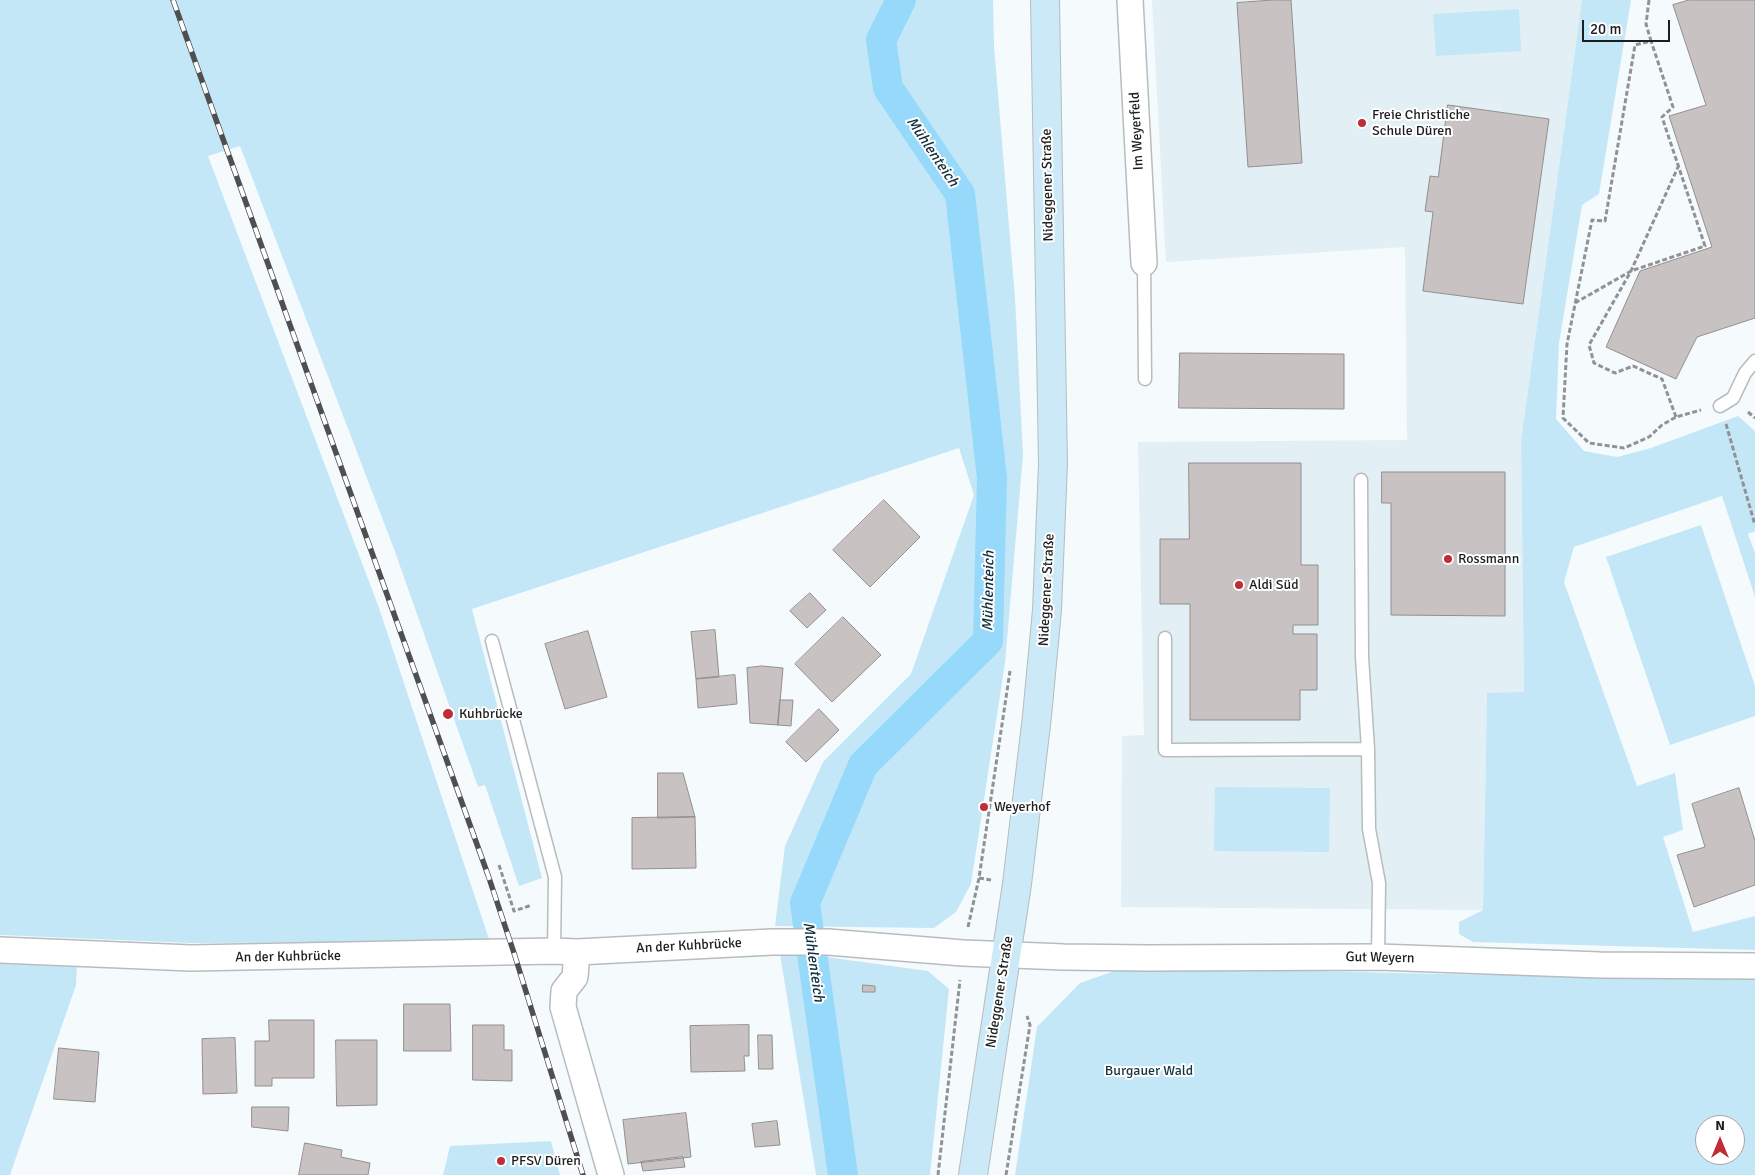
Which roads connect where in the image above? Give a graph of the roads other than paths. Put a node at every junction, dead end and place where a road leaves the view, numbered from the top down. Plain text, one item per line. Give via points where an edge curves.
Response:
1 (1045, 0) edge
2 (1130, 0) edge
3 (1144, 263) joint
4 (1755, 361) edge
5 (1144, 379) dead end
6 (1720, 406) road end
7 (1360, 480) dead end
8 (1165, 638) dead end
9 (492, 642) dead end
10 (1368, 749) junction
11 (562, 943) junction
12 (0, 950) edge
13 (1005, 954) junction
14 (1378, 957) junction
15 (1755, 966) edge
16 (611, 1175) edge
17 (973, 1175) edge

1 - 13 main road, Nideggener Straße via 1053,464 1047,610 1038,716
2 - 3 street, Im Weyerfeld
3 - 5 lane
4 - 6 lane via 1733,398
7 - 10 lane via 1362,657
8 - 10 lane via 1165,750
9 - 11 lane via 555,877
10 - 14 lane via 1369,829 1379,884
11 - 12 street, An der Kuhbrücke via 191,958
11 - 13 street, An der Kuhbrücke via 828,942
11 - 16 street via 575,977 564,991 563,1007
13 - 14 street, Gut Weyern via 1147,958
13 - 17 main road, Nideggener Straße
14 - 15 street, Gut Weyern via 1600,965

